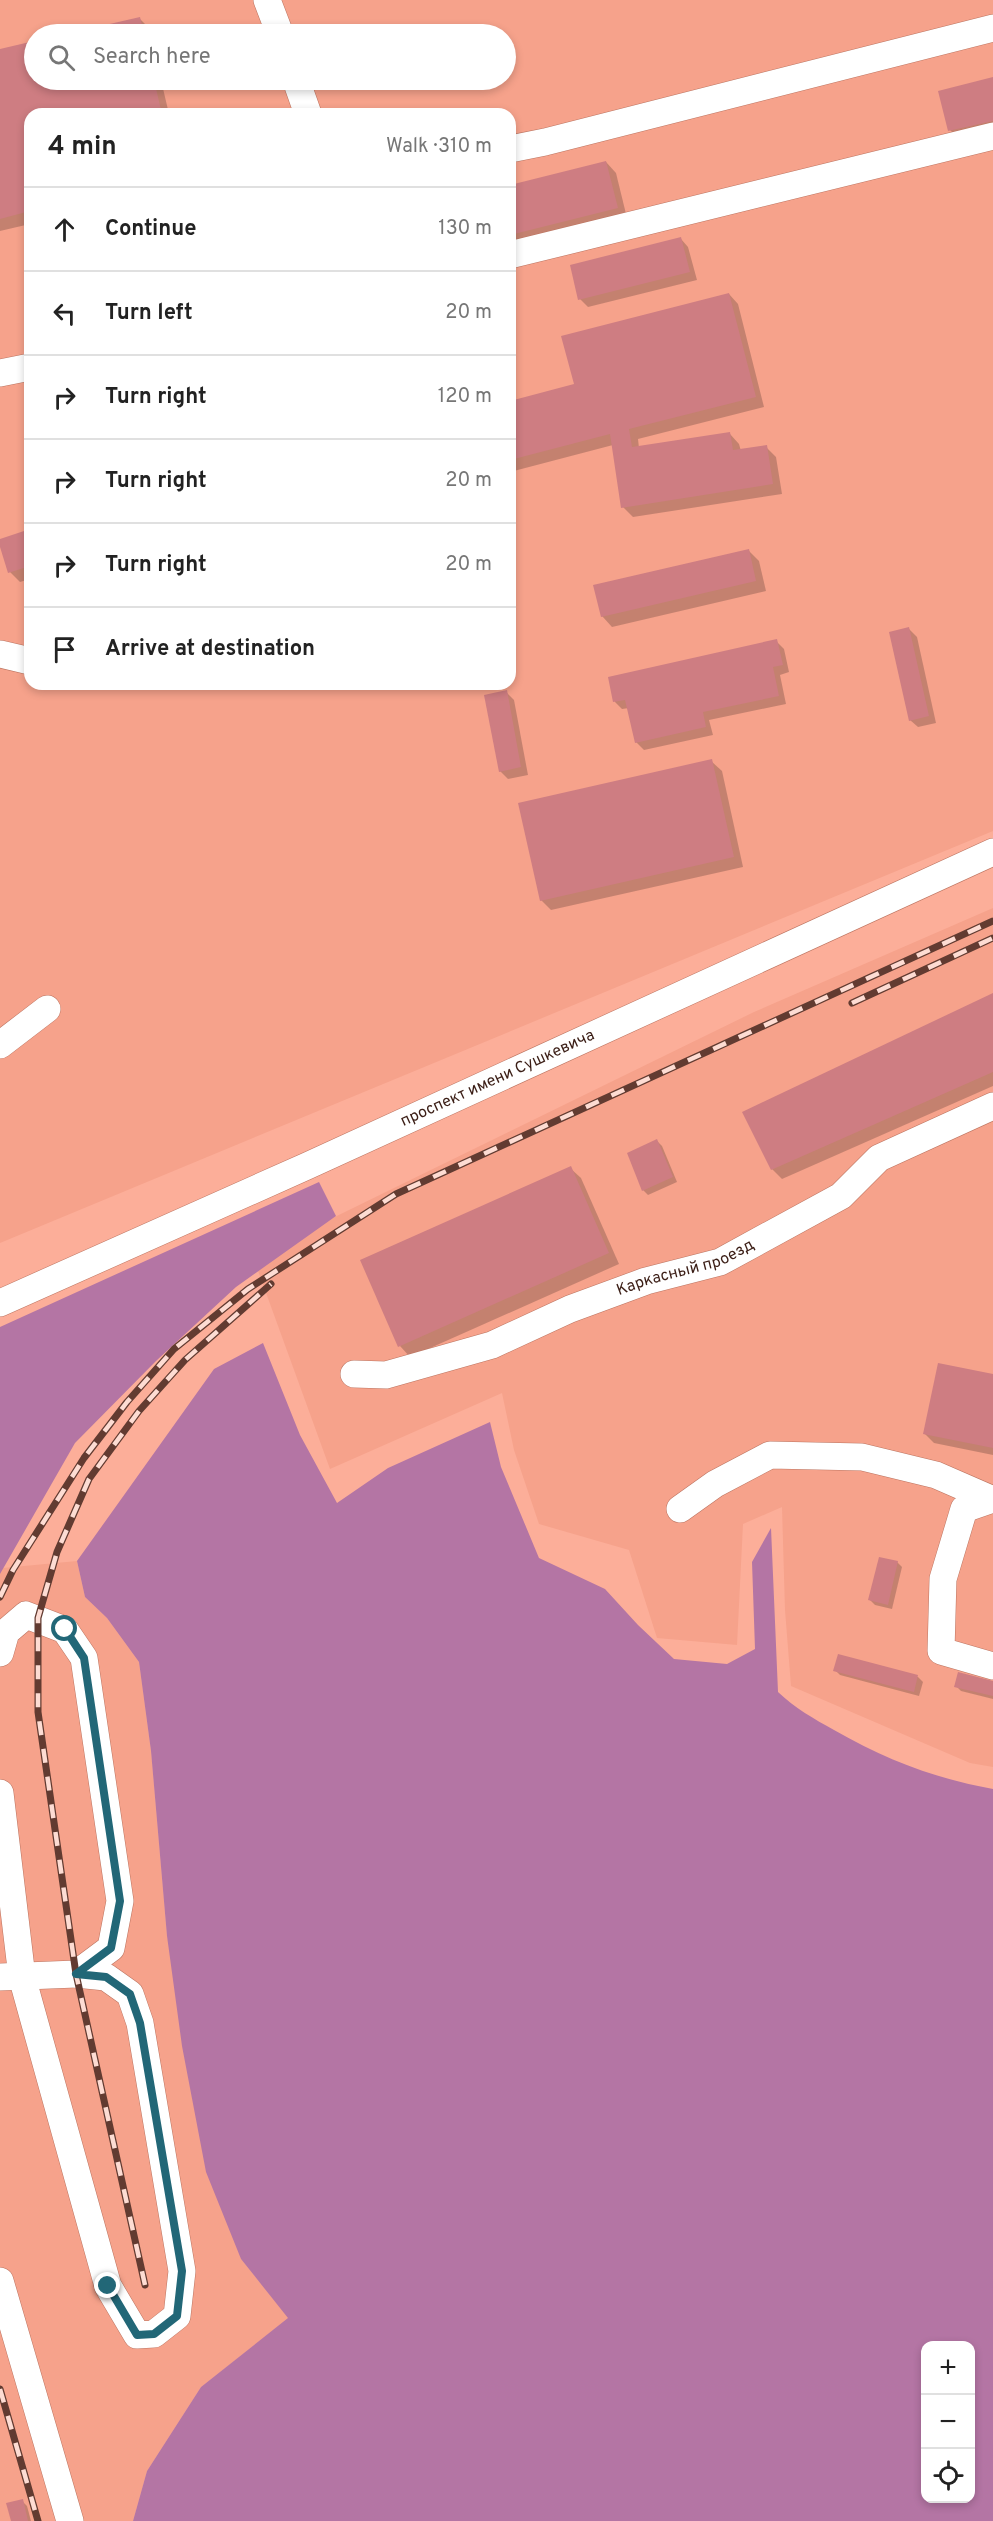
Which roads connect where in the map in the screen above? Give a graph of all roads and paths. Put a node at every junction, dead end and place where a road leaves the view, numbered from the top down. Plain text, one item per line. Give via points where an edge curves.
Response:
1 (267, 0) edge
2 (276, 24) edge
3 (993, 28) edge
4 (300, 90) edge
5 (306, 108) edge
6 (993, 136) edge
7 (516, 148) edge
8 (516, 254) edge
9 (24, 368) edge
10 (0, 373) edge
11 (0, 654) edge
12 (24, 660) edge
13 (993, 852) edge
14 (47, 1009) dead end
15 (0, 1045) edge
16 (993, 1106) edge
17 (0, 1303) edge
18 (354, 1374) dead end
19 (992, 1499) edge
20 (680, 1509) dead end
21 (0, 1653) edge
22 (993, 1666) edge
23 (0, 1793) edge
24 (76, 1974) junction
25 (11, 1977) edge
26 (0, 2281) edge
27 (70, 2521) edge

1 - 2 street
3 - 7 street
4 - 5 street
6 - 8 street
9 - 10 street
11 - 12 street
13 - 17 street, проспект имени Сушкевича
14 - 15 street
16 - 18 street, Каркасный проезд via 879,1158 840,1196 720,1262 646,1281 570,1309 492,1346 386,1375
19 - 20 street via 936,1475 862,1457 770,1455 715,1484
19 - 22 street via 964,1509 943,1579 941,1651
21 - 24 street via 6,1632 26,1615 65,1629 84,1658 120,1901 111,1948
23 - 25 street
24 - 25 street
24 - 25 street via 106,1977 130,1994 140,2023 182,2271 177,2316 154,2334 137,2335 108,2286
26 - 27 street

